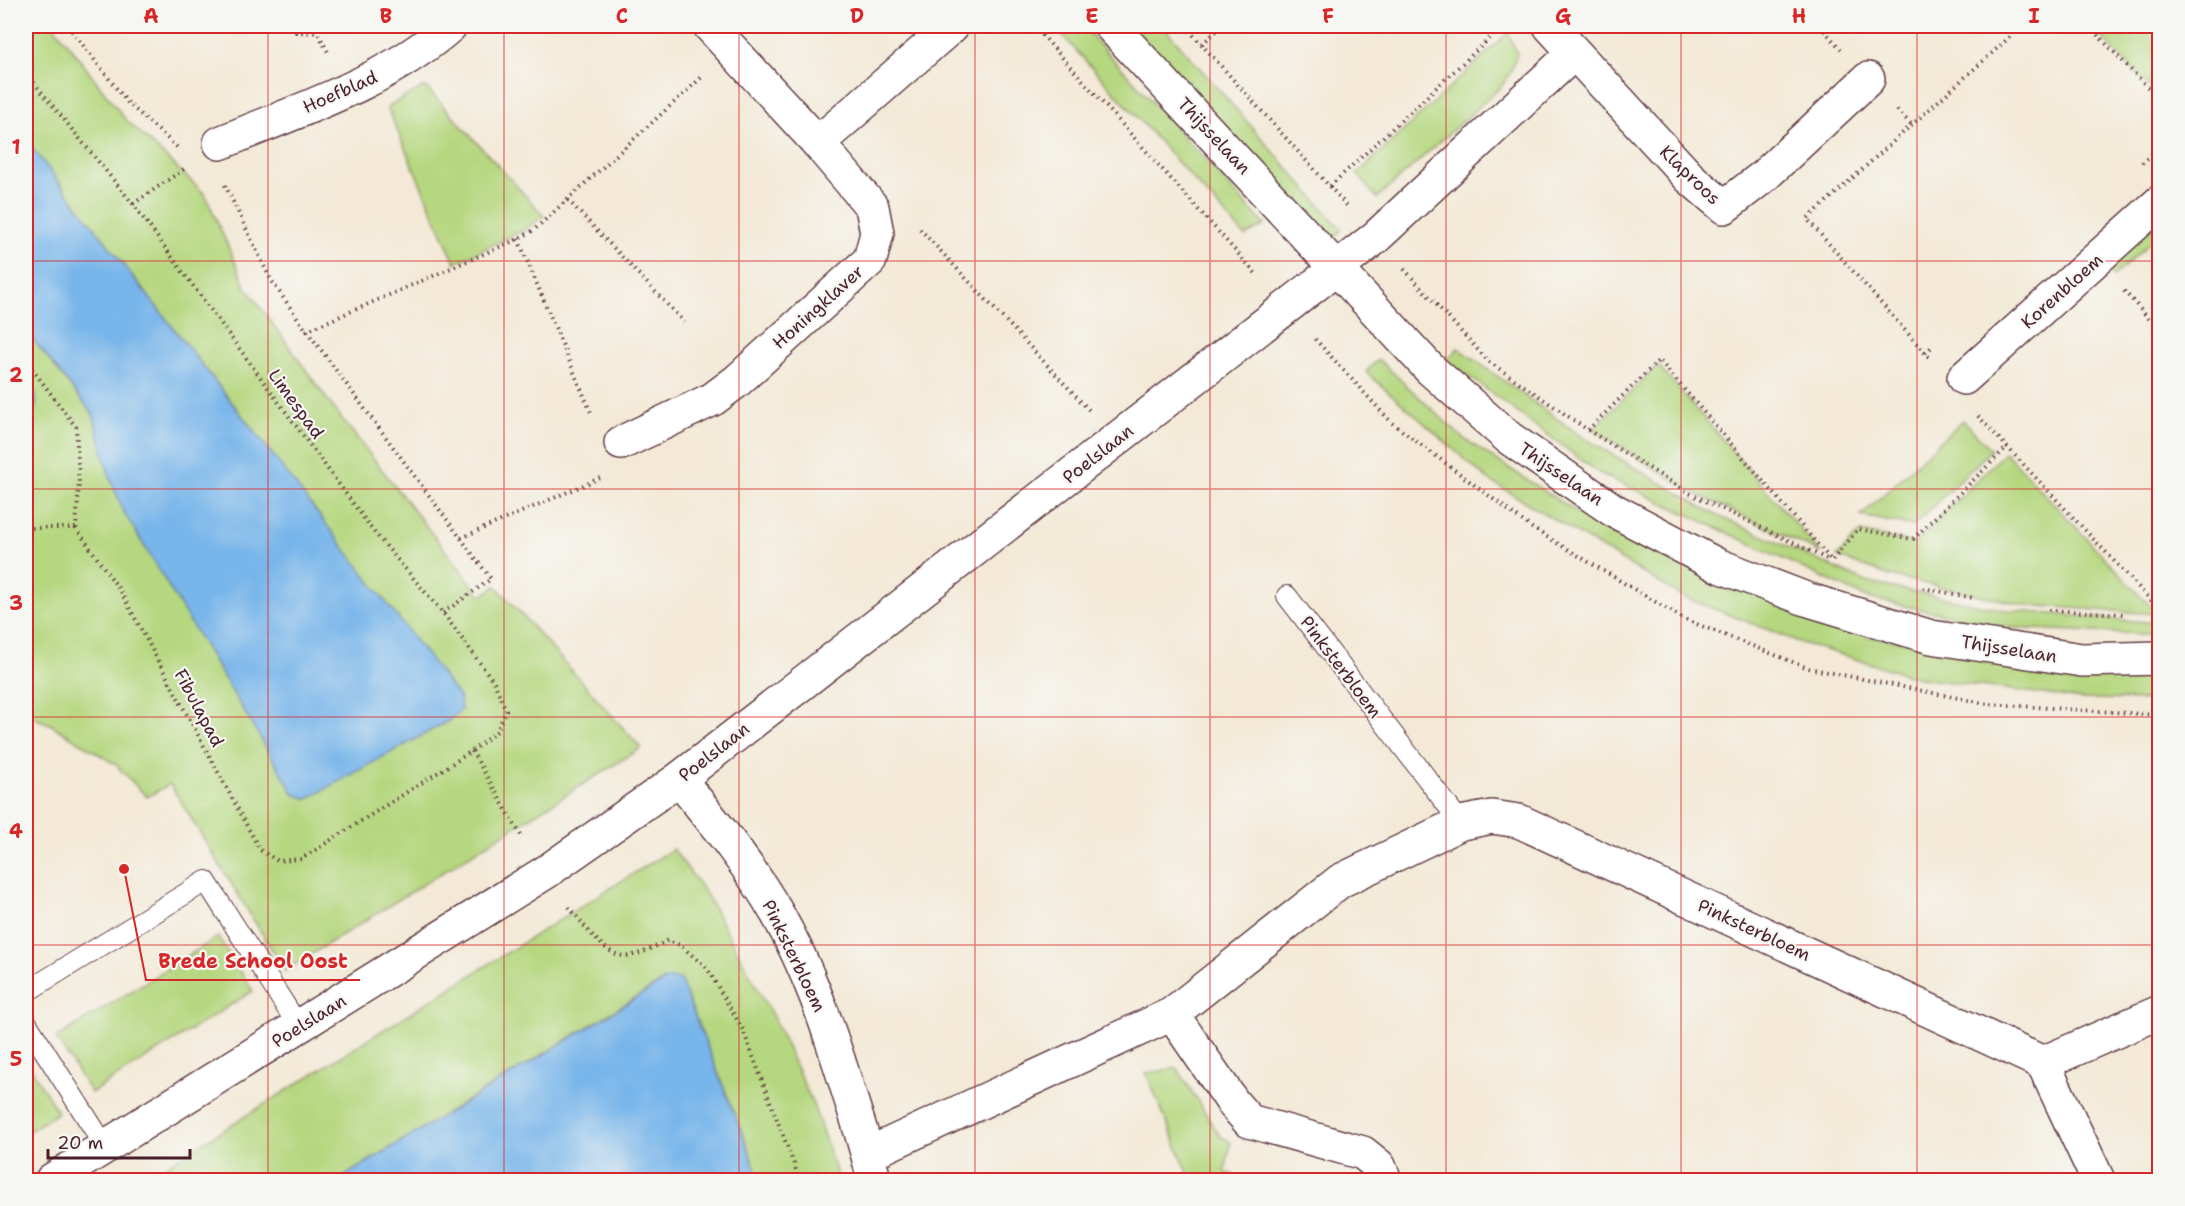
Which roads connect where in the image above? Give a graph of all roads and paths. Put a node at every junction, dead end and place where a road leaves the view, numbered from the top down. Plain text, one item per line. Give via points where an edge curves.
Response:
1 (68, 26) edge
2 (450, 26) edge
3 (710, 26) edge
4 (952, 26) edge
5 (1034, 26) edge
6 (1111, 26) edge
7 (1185, 26) edge
8 (1222, 26) edge
9 (1503, 26) edge
10 (1550, 26) edge
11 (2022, 26) edge
12 (2089, 26) edge
13 (1202, 44) junction
14 (731, 50) junction
15 (1574, 53) junction
16 (26, 73) edge
17 (1868, 79) dead end
18 (2160, 100) edge
19 (220, 143) dead end
20 (818, 143) junction
21 (185, 154) dead end
22 (194, 162) dead end
23 (219, 181) dead end
24 (1330, 186) junction
25 (568, 200) junction
26 (2160, 202) edge
27 (134, 204) junction
28 (872, 207) junction
29 (1375, 238) junction
30 (518, 239) junction
31 (2096, 261) junction
32 (1337, 268) junction
33 (1261, 280) dead end
34 (684, 322) dead end
35 (306, 331) junction
36 (2160, 331) edge
37 (1925, 353) dead end
38 (26, 361) edge
39 (1964, 378) dead end
40 (1973, 411) dead end
41 (1096, 418) dead end
42 (1588, 430) junction
43 (615, 445) junction
44 (2006, 448) junction
45 (26, 528) edge
46 (76, 528) junction
47 (461, 538) junction
48 (1832, 561) junction
49 (1842, 565) dead end
50 (1915, 586) dead end
51 (1287, 596) dead end
52 (1981, 600) dead end
53 (2048, 610) dead end
54 (2160, 610) edge
55 (443, 613) junction
56 (2126, 615) dead end
57 (2160, 658) edge
58 (472, 751) junction
59 (679, 779) junction
60 (1461, 823) junction
61 (546, 872) junction
62 (26, 992) edge
63 (2160, 1012) edge
64 (1173, 1014) junction
65 (26, 1022) edge
66 (299, 1027) junction
67 (2043, 1063) junction
68 (106, 1148) junction
69 (871, 1167) edge
70 (52, 1180) edge
71 (800, 1180) edge
72 (1385, 1180) edge
73 (2098, 1180) edge

1 - 21 path via 128,104
2 - 19 street, Hoefblad via 389,71
3 - 14 street
4 - 20 street
5 - 33 path
6 - 32 street, Thijsselaan
7 - 13 path
8 - 13 path
9 - 24 path
10 - 15 street, Klaproos
11 - 37 path via 1806,219
12 - 18 path
13 - 24 path
14 - 20 street
14 - 25 path
15 - 17 street, Klaproos via 1690,178 1724,207 1764,176
15 - 29 street
16 - 27 path, Limespad
20 - 28 street
22 - 27 path
23 - 35 path via 227,187 271,280
24 - 29 path
25 - 30 path
25 - 34 path
26 - 31 street, Korenbloem
27 - 55 path, Limespad via 374,532
28 - 41 path via 879,204 903,210
28 - 43 street, Honingklaver via 877,233 870,260 713,399
29 - 32 street
29 - 42 path via 1488,361
30 - 35 path
30 - 43 path via 583,394
31 - 36 path
31 - 39 street, Korenbloem
32 - 57 street, Thijsselaan via 1430,369 1509,438 1613,510 1717,565 1806,599 1931,637 2082,660
32 - 59 street, Poelslaan
35 - 47 path
38 - 46 path via 76,427
40 - 44 path
42 - 48 path via 1689,493
42 - 48 path via 1659,360
43 - 47 path via 611,473
44 - 48 path via 1913,539 1858,529
44 - 54 path
45 - 46 path
46 - 58 path, Fibulapad via 121,592 260,850 278,861 301,859
47 - 55 path via 491,579
48 - 49 path
50 - 52 path
51 - 60 lane, Pinksterbloem
53 - 56 path
55 - 58 path, Limespad via 494,682 506,710 498,731
58 - 61 path
59 - 61 street, Poelslaan
59 - 69 street, Pinksterbloem via 748,868 783,924 817,995
60 - 64 street, Pinksterbloem via 1340,881
60 - 67 street, Pinksterbloem via 1492,817 1519,821
61 - 66 street, Poelslaan
61 - 71 path via 569,907 610,952 624,956 667,941 680,945 707,968 743,1030
62 - 66 lane via 206,881
63 - 67 street
64 - 69 street, Pinksterbloem
64 - 72 street via 1249,1121 1363,1153 1379,1166
65 - 68 lane
66 - 68 street, Poelslaan
67 - 73 street
68 - 70 street, Poelslaan

